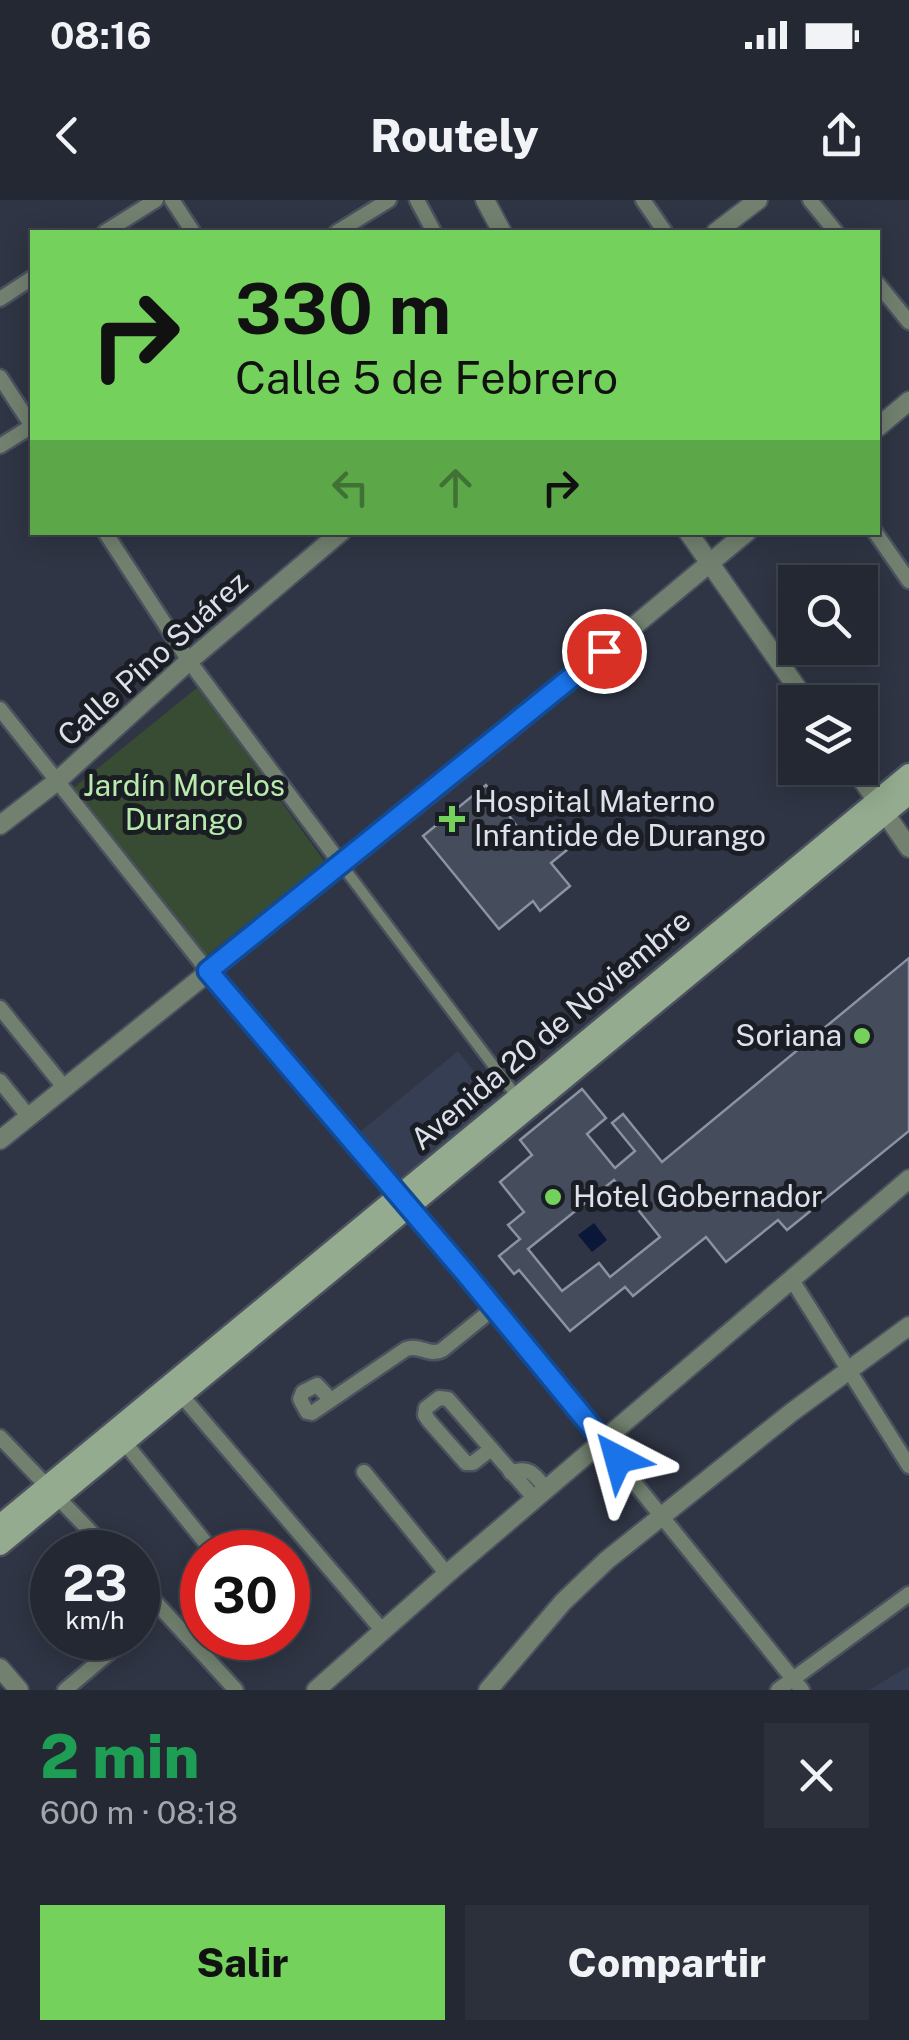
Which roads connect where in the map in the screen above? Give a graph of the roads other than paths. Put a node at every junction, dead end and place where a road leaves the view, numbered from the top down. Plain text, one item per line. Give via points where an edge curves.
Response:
1 (156, 200) edge
2 (172, 200) edge
3 (388, 200) edge
4 (417, 200) edge
5 (486, 200) edge
6 (643, 200) edge
7 (758, 200) edge
8 (810, 200) edge
9 (108, 230) edge
10 (192, 230) edge
11 (341, 230) edge
12 (433, 230) edge
13 (501, 230) edge
14 (665, 230) edge
15 (719, 230) edge
16 (834, 230) edge
17 (30, 279) edge
18 (880, 286) edge
19 (0, 299) edge
20 (909, 322) edge
21 (0, 377) edge
22 (909, 401) edge
23 (30, 423) edge
24 (880, 425) edge
25 (30, 427) edge
26 (0, 446) edge
27 (106, 535) edge
28 (338, 535) edge
29 (690, 535) edge
30 (744, 535) edge
31 (877, 535) edge
32 (709, 564) junction
33 (909, 581) edge
34 (189, 661) junction
35 (796, 685) edge
36 (0, 709) edge
37 (909, 774) edge
38 (56, 782) junction
39 (866, 785) edge
40 (909, 794) edge
41 (881, 807) junction
42 (0, 825) edge
43 (909, 848) edge
44 (342, 864) junction
45 (208, 971) junction
46 (0, 1008) edge
47 (0, 1081) edge
48 (64, 1087) junction
49 (518, 1097) junction
50 (29, 1117) junction
51 (0, 1140) edge
52 (909, 1179) edge
53 (404, 1202) junction
54 (792, 1280) junction
55 (494, 1308) junction
56 (909, 1326) edge
57 (848, 1370) junction
58 (182, 1396) junction
59 (330, 1400) dead end
60 (0, 1436) edge
61 (604, 1441) junction
62 (125, 1443) junction
63 (491, 1450) junction
64 (909, 1466) edge
65 (364, 1472) dead end
66 (53, 1492) junction
67 (540, 1494) junction
68 (662, 1514) junction
69 (0, 1525) edge
70 (89, 1530) edge
71 (195, 1530) edge
72 (0, 1545) edge
73 (446, 1574) junction
74 (909, 1594) edge
75 (160, 1606) edge
76 (382, 1630) junction
77 (100, 1660) edge
78 (0, 1668) edge
79 (797, 1684) edge
80 (19, 1690) edge
81 (65, 1690) edge
82 (236, 1690) edge
83 (316, 1690) edge
84 (488, 1690) edge
85 (778, 1690) edge

1 - 9 street
2 - 10 street
3 - 11 street
4 - 12 street
5 - 13 street
6 - 14 street
7 - 15 street
8 - 16 street
17 - 19 street
18 - 20 street
21 - 23 street
22 - 24 street
25 - 26 street
27 - 34 street
28 - 34 street, Calle Pino Suárez
29 - 32 street
30 - 32 street
31 - 33 street
32 - 35 street
32 - 44 street
34 - 38 street, Calle Pino Suárez
34 - 44 street
36 - 38 street
37 - 41 main road, Avenida 20 de Noviembre
38 - 42 street, Calle Pino Suárez
38 - 45 street
39 - 41 street
40 - 41 main road, Avenida 20 de Noviembre
41 - 43 street
41 - 49 main road, Avenida 20 de Noviembre
41 - 53 main road, Avenida 20 de Noviembre
44 - 45 street
44 - 49 street
45 - 48 street
45 - 53 street
46 - 48 street
47 - 50 street
48 - 50 street
49 - 53 main road, Avenida 20 de Noviembre
50 - 51 street
52 - 54 street
53 - 55 street
53 - 58 main road, Avenida 20 de Noviembre
53 - 66 main road, Avenida 20 de Noviembre
54 - 57 street
54 - 61 street
55 - 59 street via 442,1350 406,1349
55 - 61 street
56 - 57 street
57 - 64 street
57 - 68 street
58 - 62 main road, Avenida 20 de Noviembre
58 - 76 street
60 - 66 street
61 - 67 street
61 - 68 street
62 - 66 main road, Avenida 20 de Noviembre
62 - 71 street
63 - 63 street via 448,1399 426,1408 429,1422 463,1461 473,1463
63 - 67 street via 511,1473 530,1470
65 - 73 street
66 - 69 main road, Avenida 20 de Noviembre
66 - 70 street
66 - 72 main road, Avenida 20 de Noviembre
67 - 73 street
68 - 79 street
68 - 84 street via 562,1602
73 - 76 street
74 - 79 street
75 - 82 street
76 - 83 street
77 - 81 street
78 - 80 street
79 - 85 street

